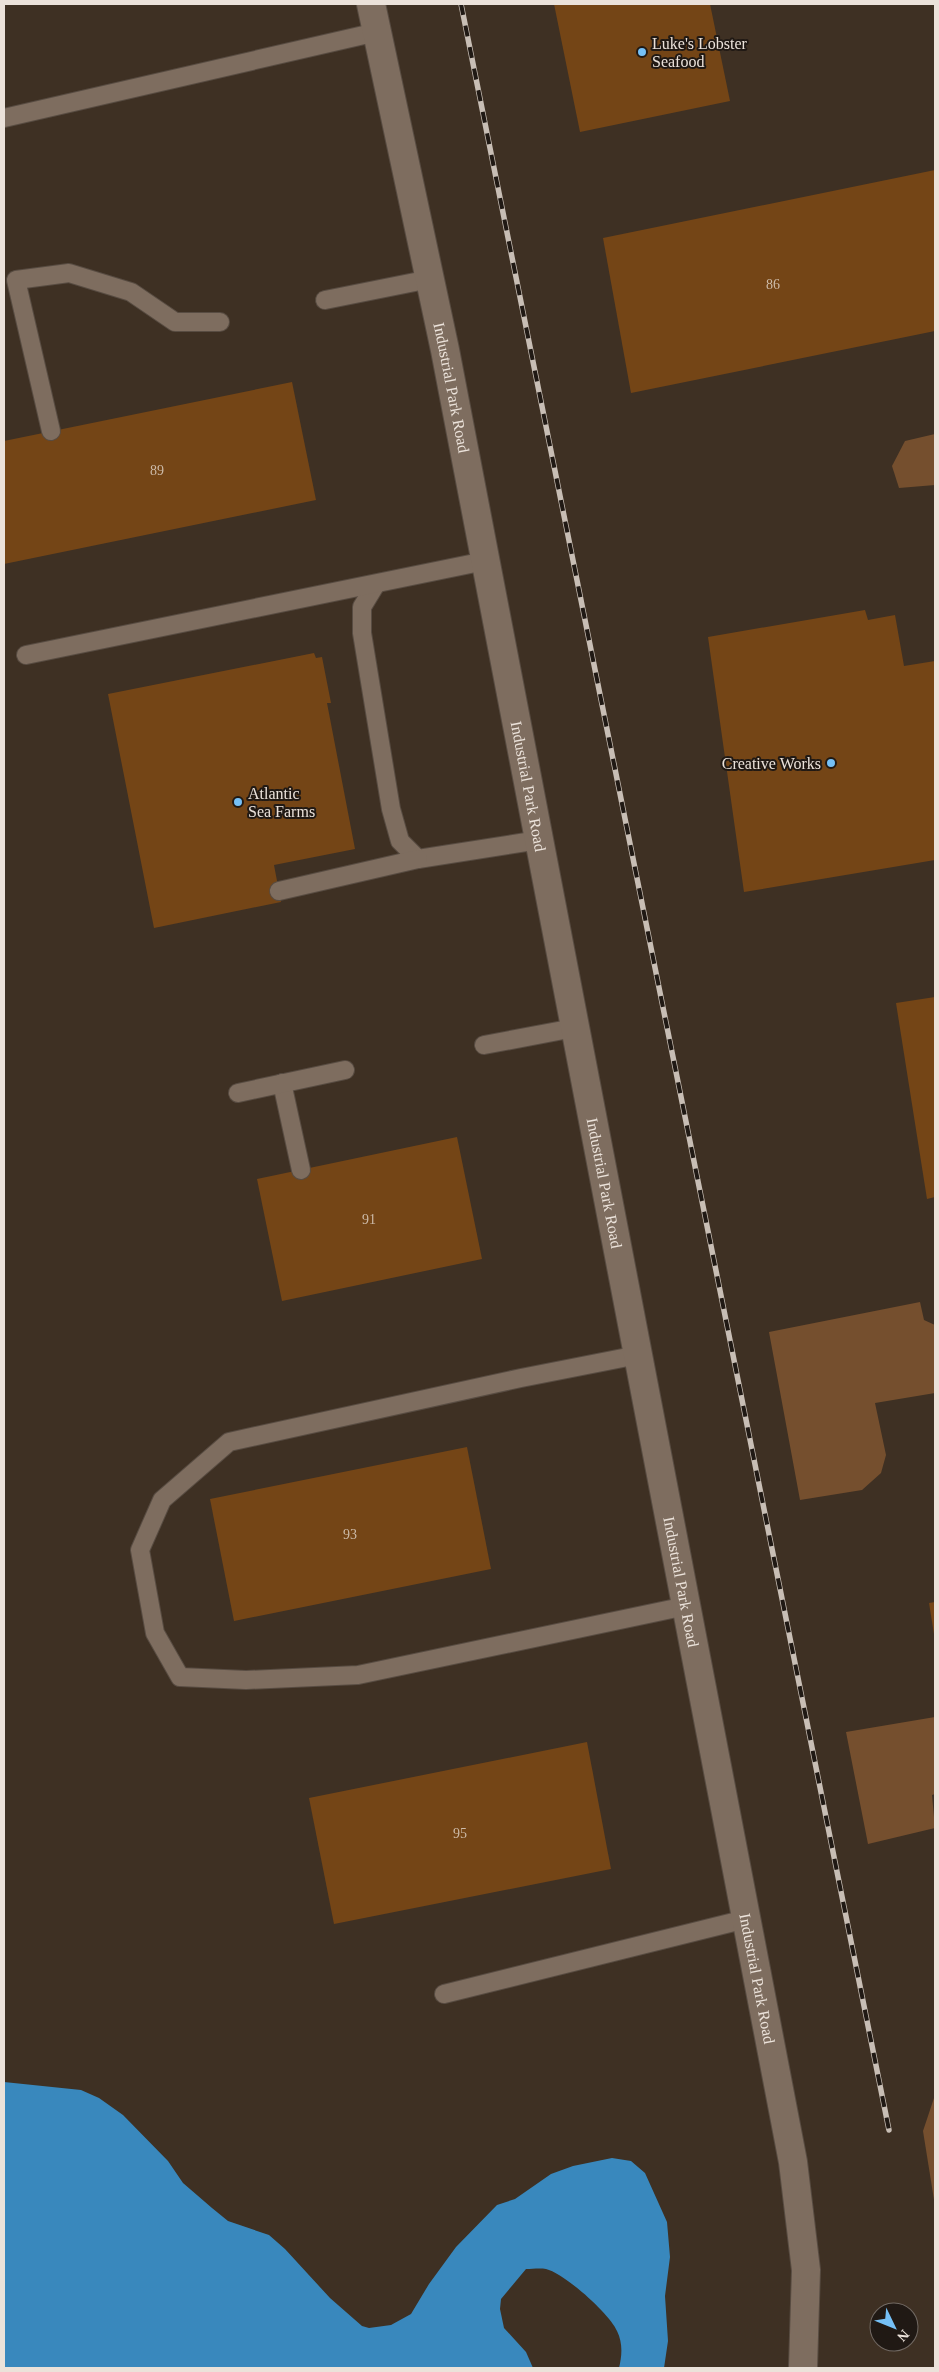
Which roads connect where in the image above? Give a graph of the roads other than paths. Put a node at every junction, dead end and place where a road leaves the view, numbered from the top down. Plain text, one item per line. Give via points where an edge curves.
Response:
1 (370, 4) edge
2 (377, 32) junction
3 (4, 118) edge
4 (430, 279) junction
5 (10, 282) edge
6 (325, 300) dead end
7 (220, 322) dead end
8 (50, 432) dead end
9 (485, 561) junction
10 (376, 584) junction
11 (26, 655) dead end
12 (539, 840) junction
13 (418, 859) junction
14 (279, 891) dead end
15 (574, 1028) junction
16 (484, 1045) dead end
17 (345, 1070) dead end
18 (282, 1083) junction
19 (238, 1093) dead end
20 (301, 1170) dead end
21 (638, 1356) junction
22 (686, 1606) junction
23 (746, 1919) junction
24 (444, 1994) dead end
25 (802, 2368) edge

1 - 2 street, Industrial Park Road
2 - 3 lane
2 - 4 street, Industrial Park Road
4 - 6 lane
4 - 9 street, Industrial Park Road
5 - 7 lane via 69,273 131,292 175,322
5 - 8 lane
9 - 10 lane
9 - 12 street, Industrial Park Road
10 - 11 lane
10 - 13 lane via 362,607 362,633 391,809 400,841
12 - 13 lane
12 - 15 street, Industrial Park Road
13 - 14 lane
15 - 16 lane
15 - 21 street, Industrial Park Road
17 - 18 lane
18 - 19 lane
18 - 20 lane
21 - 22 street, Industrial Park Road
21 - 22 lane via 229,1442 162,1500 140,1550 155,1634 180,1677 246,1680 358,1675
22 - 23 street, Industrial Park Road
23 - 24 lane
23 - 25 street, Industrial Park Road via 793,2162 806,2270

